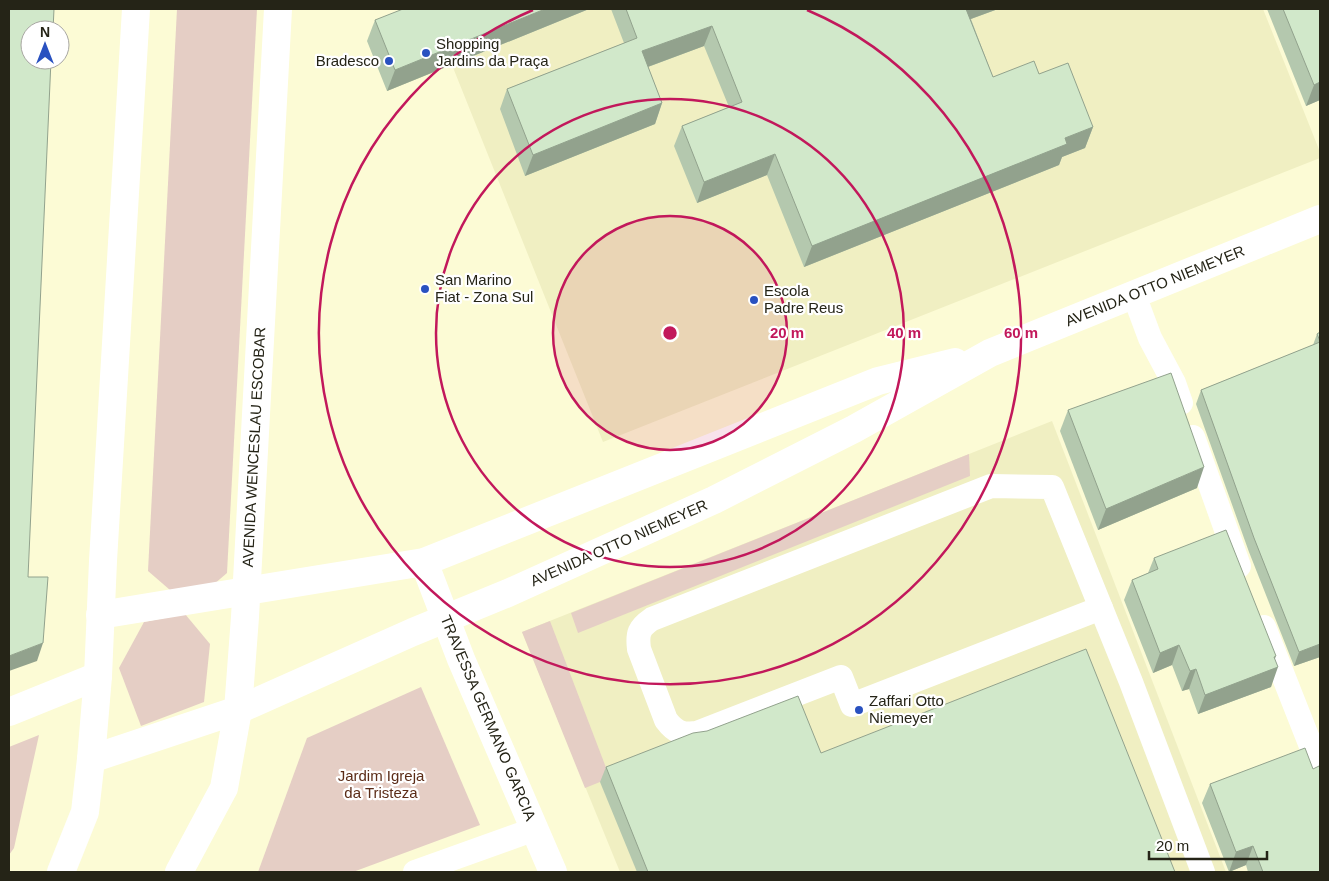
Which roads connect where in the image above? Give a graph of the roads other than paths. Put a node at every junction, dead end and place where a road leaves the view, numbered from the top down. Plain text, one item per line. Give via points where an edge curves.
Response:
1 (136, 9) edge
2 (278, 9) edge
3 (1320, 219) edge
4 (1134, 295) junction
5 (990, 353) junction
6 (424, 562) junction
7 (246, 592) junction
8 (1101, 608) junction
9 (100, 615) junction
10 (445, 618) junction
11 (98, 676) junction
12 (238, 710) junction
13 (9, 712) edge
14 (91, 759) junction
15 (1320, 769) edge
16 (534, 829) junction
17 (61, 872) edge
18 (179, 872) edge
19 (415, 872) edge
20 (553, 872) edge
21 (1203, 872) edge

1 - 9 main road
2 - 7 main road, AVENIDA WENCESLAU ESCOBAR
3 - 4 main road, AVENIDA OTTO NIEMEYER
4 - 5 main road, AVENIDA OTTO NIEMEYER
4 - 15 lane via 1150,338 1174,383 1251,594
5 - 6 main road, AVENIDA OTTO NIEMEYER via 878,381
5 - 10 main road, AVENIDA OTTO NIEMEYER via 854,429 714,500
6 - 7 main road, AVENIDA OTTO NIEMEYER
6 - 10 main road, TRAVESSA GERMANO GARCIA
7 - 9 main road, AVENIDA OTTO NIEMEYER
7 - 12 main road, AVENIDA WENCESLAU ESCOBAR
8 - 8 lane via 1052,487 991,486 652,618 642,626 637,637 666,720 674,730 685,735 841,677 852,705
8 - 21 lane
9 - 11 main road
10 - 12 main road, AVENIDA OTTO NIEMEYER
10 - 16 main road, TRAVESSA GERMANO GARCIA
11 - 13 main road
11 - 14 main road
12 - 14 main road, AVENIDA OTTO NIEMEYER
12 - 18 main road, AVENIDA WENCESLAU ESCOBAR via 224,788
14 - 17 main road via 85,812
16 - 19 lane
16 - 20 main road, TRAVESSA GERMANO GARCIA

